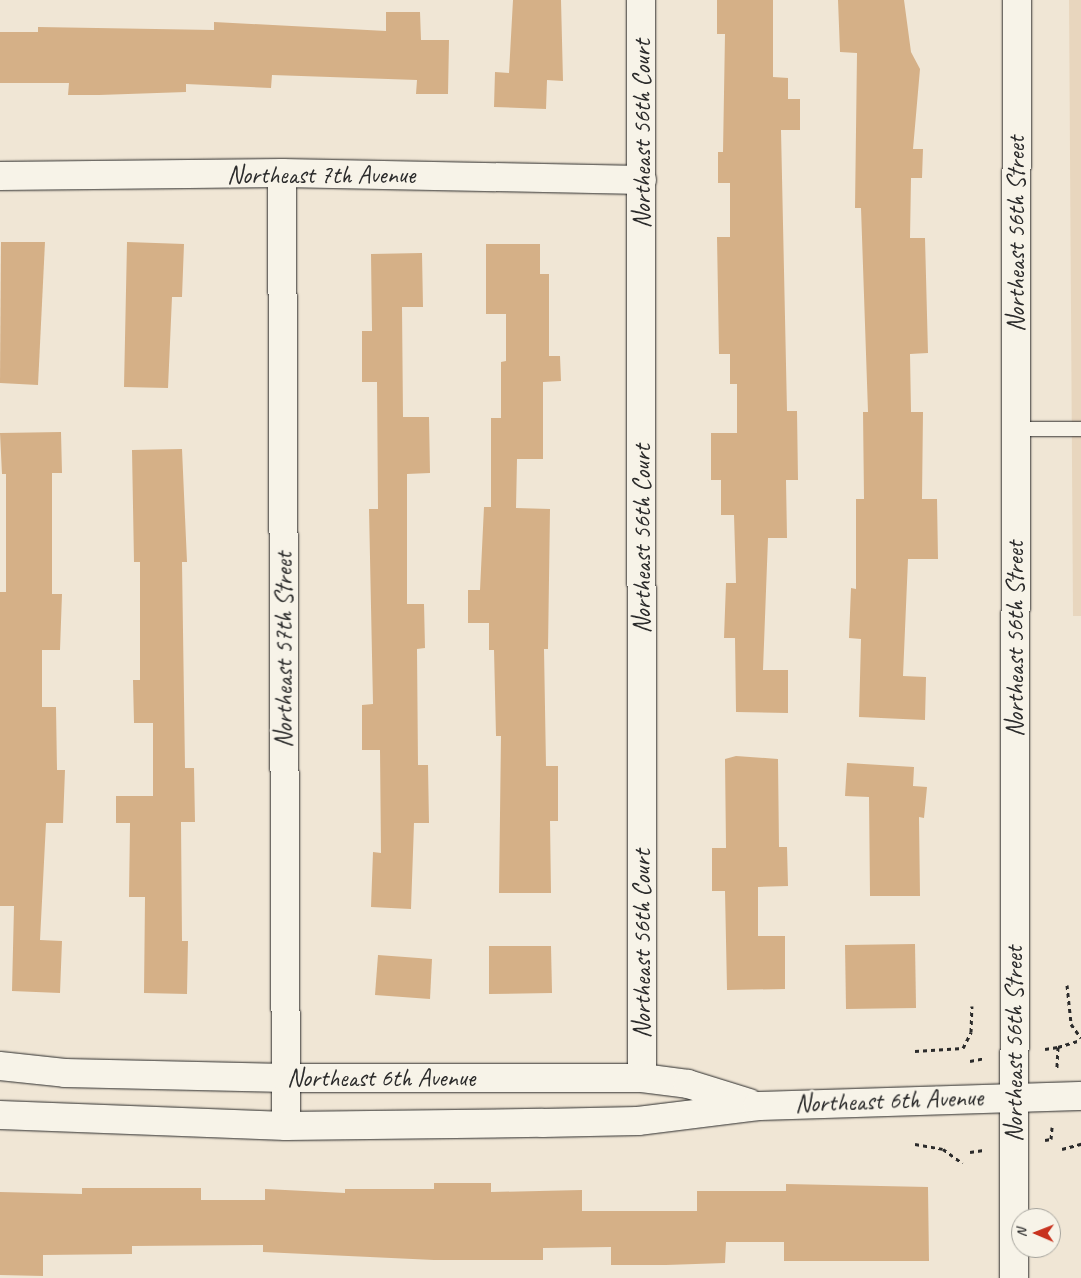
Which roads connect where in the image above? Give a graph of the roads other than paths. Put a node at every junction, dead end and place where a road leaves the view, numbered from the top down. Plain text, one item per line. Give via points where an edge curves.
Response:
1 (641, 0) edge
2 (1017, 0) edge
3 (282, 174) junction
4 (0, 176) edge
5 (642, 180) junction
6 (1016, 429) junction
7 (1081, 429) edge
8 (0, 1066) edge
9 (286, 1078) junction
10 (642, 1078) junction
11 (1015, 1096) junction
12 (1081, 1096) edge
13 (758, 1106) junction
14 (0, 1115) edge
15 (286, 1126) junction
16 (1014, 1278) edge

1 - 5 street, Northeast 56th Court
2 - 6 street, Northeast 56th Street
3 - 4 street, Northeast 7th Avenue
3 - 5 street, Northeast 7th Avenue
3 - 9 street, Northeast 57th Street
5 - 10 street, Northeast 56th Court
6 - 7 lane
6 - 11 street, Northeast 56th Street
8 - 9 street, Northeast 6th Avenue via 65,1073
9 - 10 street, Northeast 6th Avenue
9 - 15 street, Northeast 57th Street
10 - 13 street, Northeast 6th Avenue via 688,1084
11 - 12 street, Northeast 6th Avenue
11 - 13 street, Northeast 6th Avenue
11 - 16 street, Northeast 56th Street
13 - 15 street, Northeast 6th Avenue via 638,1121
14 - 15 street, Northeast 6th Avenue

